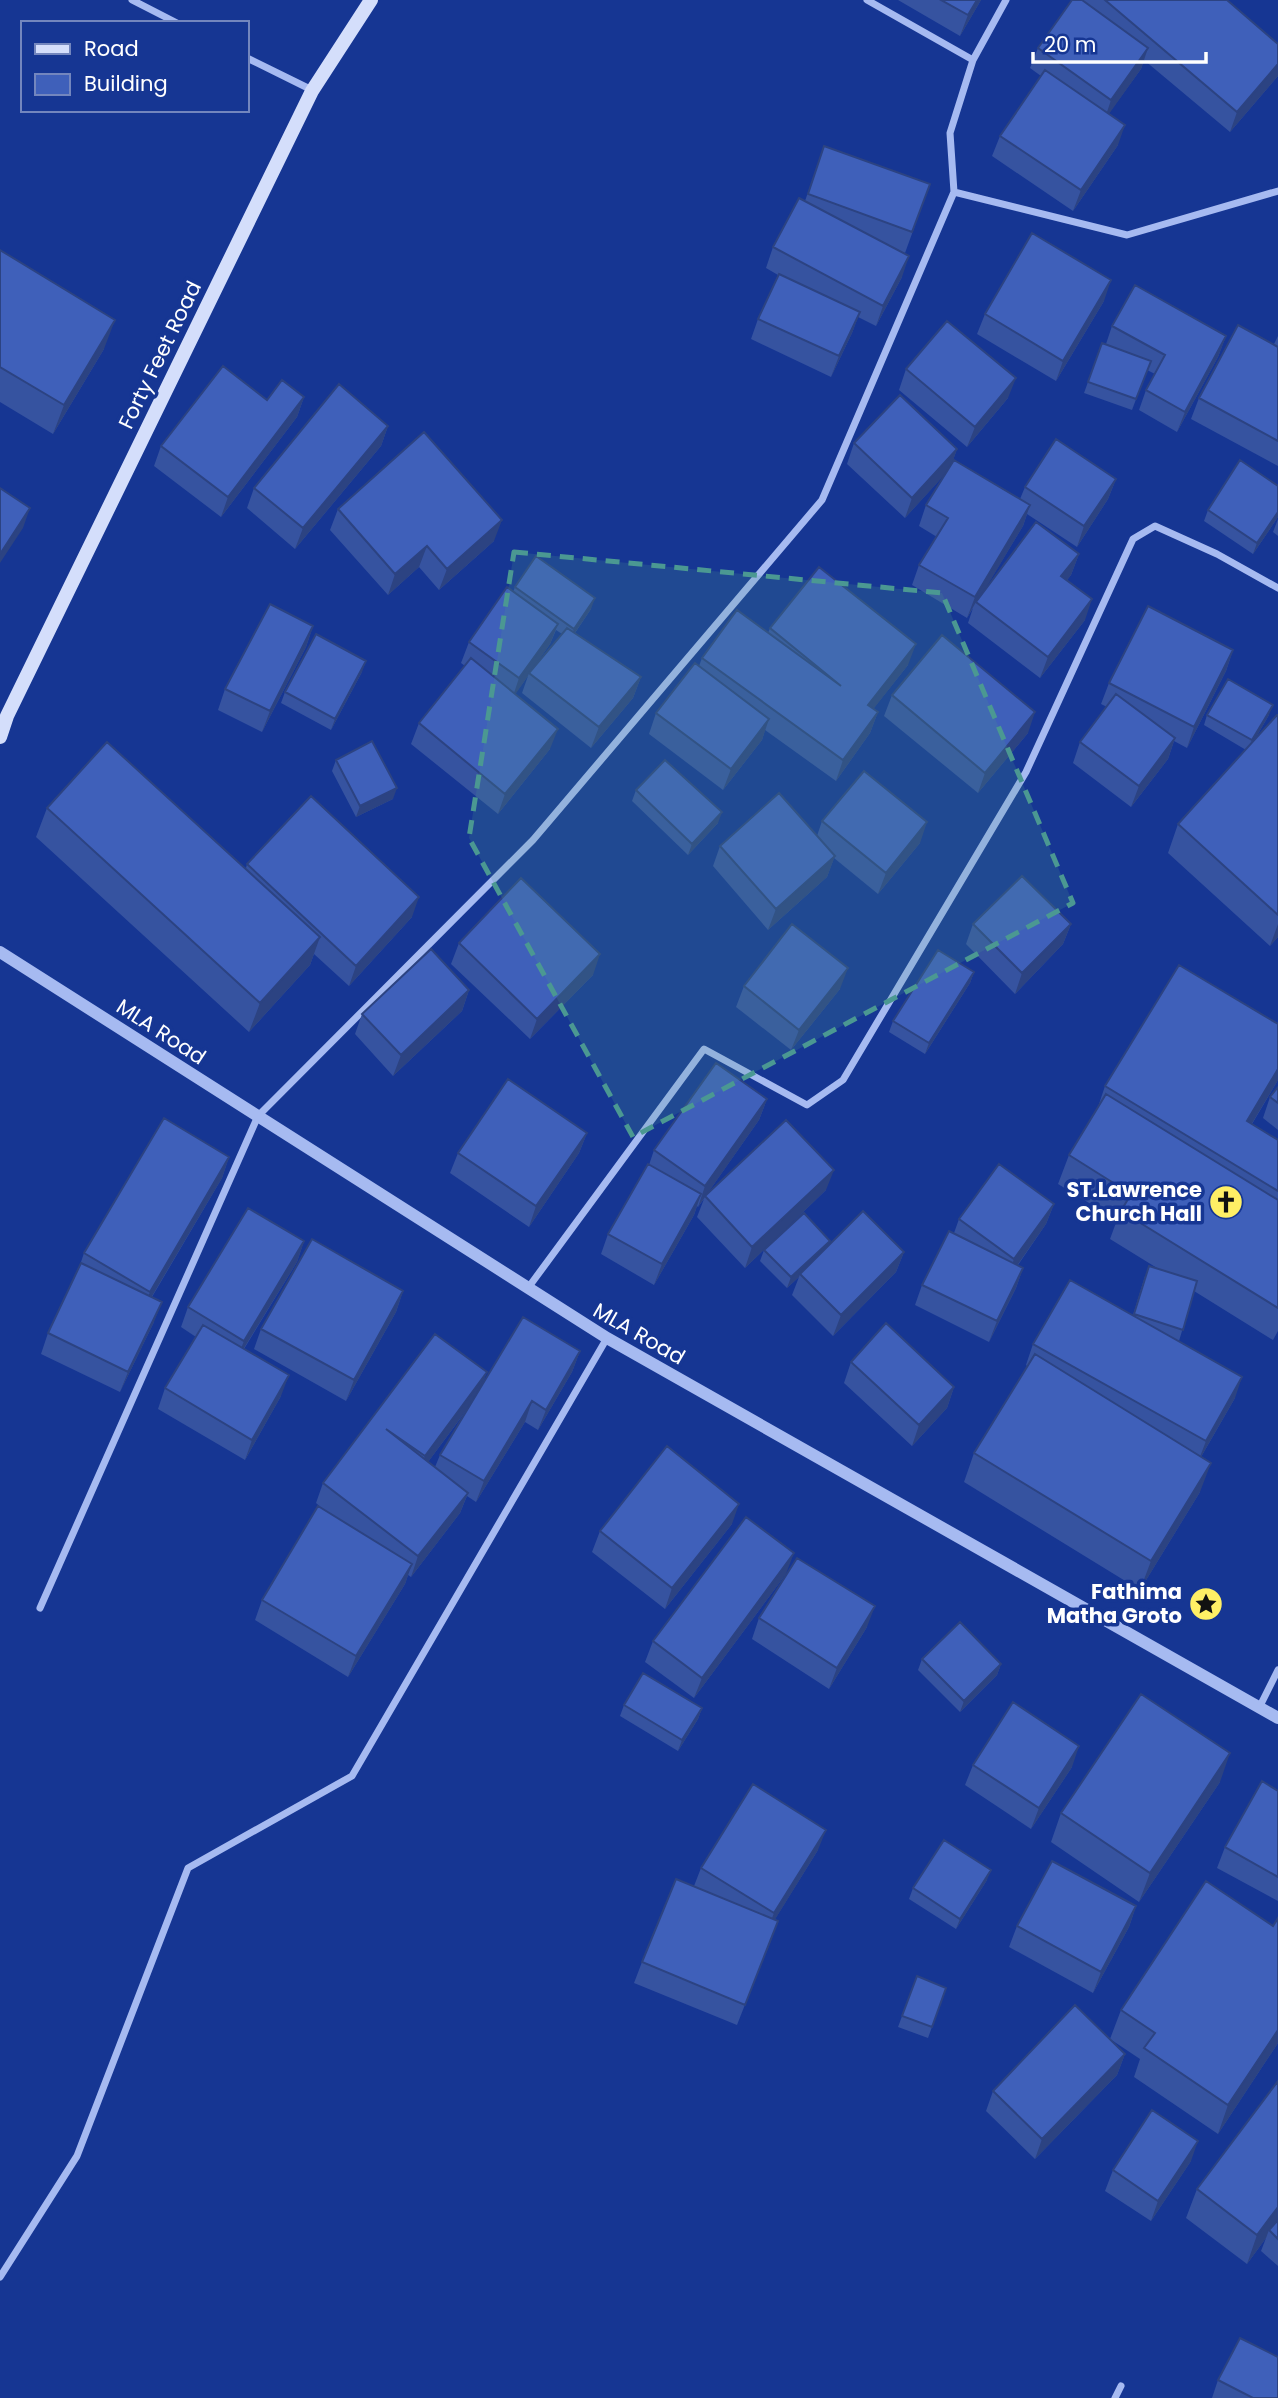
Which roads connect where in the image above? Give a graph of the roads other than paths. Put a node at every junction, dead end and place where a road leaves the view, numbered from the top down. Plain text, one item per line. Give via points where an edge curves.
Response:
1 (132, 0) edge
2 (371, 0) edge
3 (867, 0) edge
4 (1006, 0) edge
5 (173, 21) edge
6 (248, 58) edge
7 (973, 60) junction
8 (313, 91) junction
9 (1278, 191) edge
10 (954, 192) junction
11 (1278, 588) edge
12 (0, 737) edge
13 (0, 952) edge
14 (258, 1116) junction
15 (528, 1288) junction
16 (607, 1338) junction
17 (40, 1608) dead end
18 (1278, 1670) edge
19 (1259, 1708) junction
20 (1278, 1717) edge
21 (0, 2277) edge
22 (1121, 2386) dead end
23 (1115, 2398) edge

1 - 5 street
2 - 8 main road, Forty Feet Road
3 - 7 street
4 - 7 street
6 - 8 street
7 - 10 street via 950,133
8 - 12 main road, Forty Feet Road
9 - 10 street via 1128,235
10 - 14 street via 822,500 533,840
11 - 15 street via 1155,526 1133,539 1026,772 843,1080 807,1105 704,1049
13 - 14 street, MLA Road
14 - 15 street, MLA Road
14 - 17 street
15 - 16 street, MLA Road
16 - 19 street, MLA Road
16 - 21 street via 352,1776 188,1868 77,2156
18 - 19 street
19 - 20 street, MLA Road
22 - 23 street

